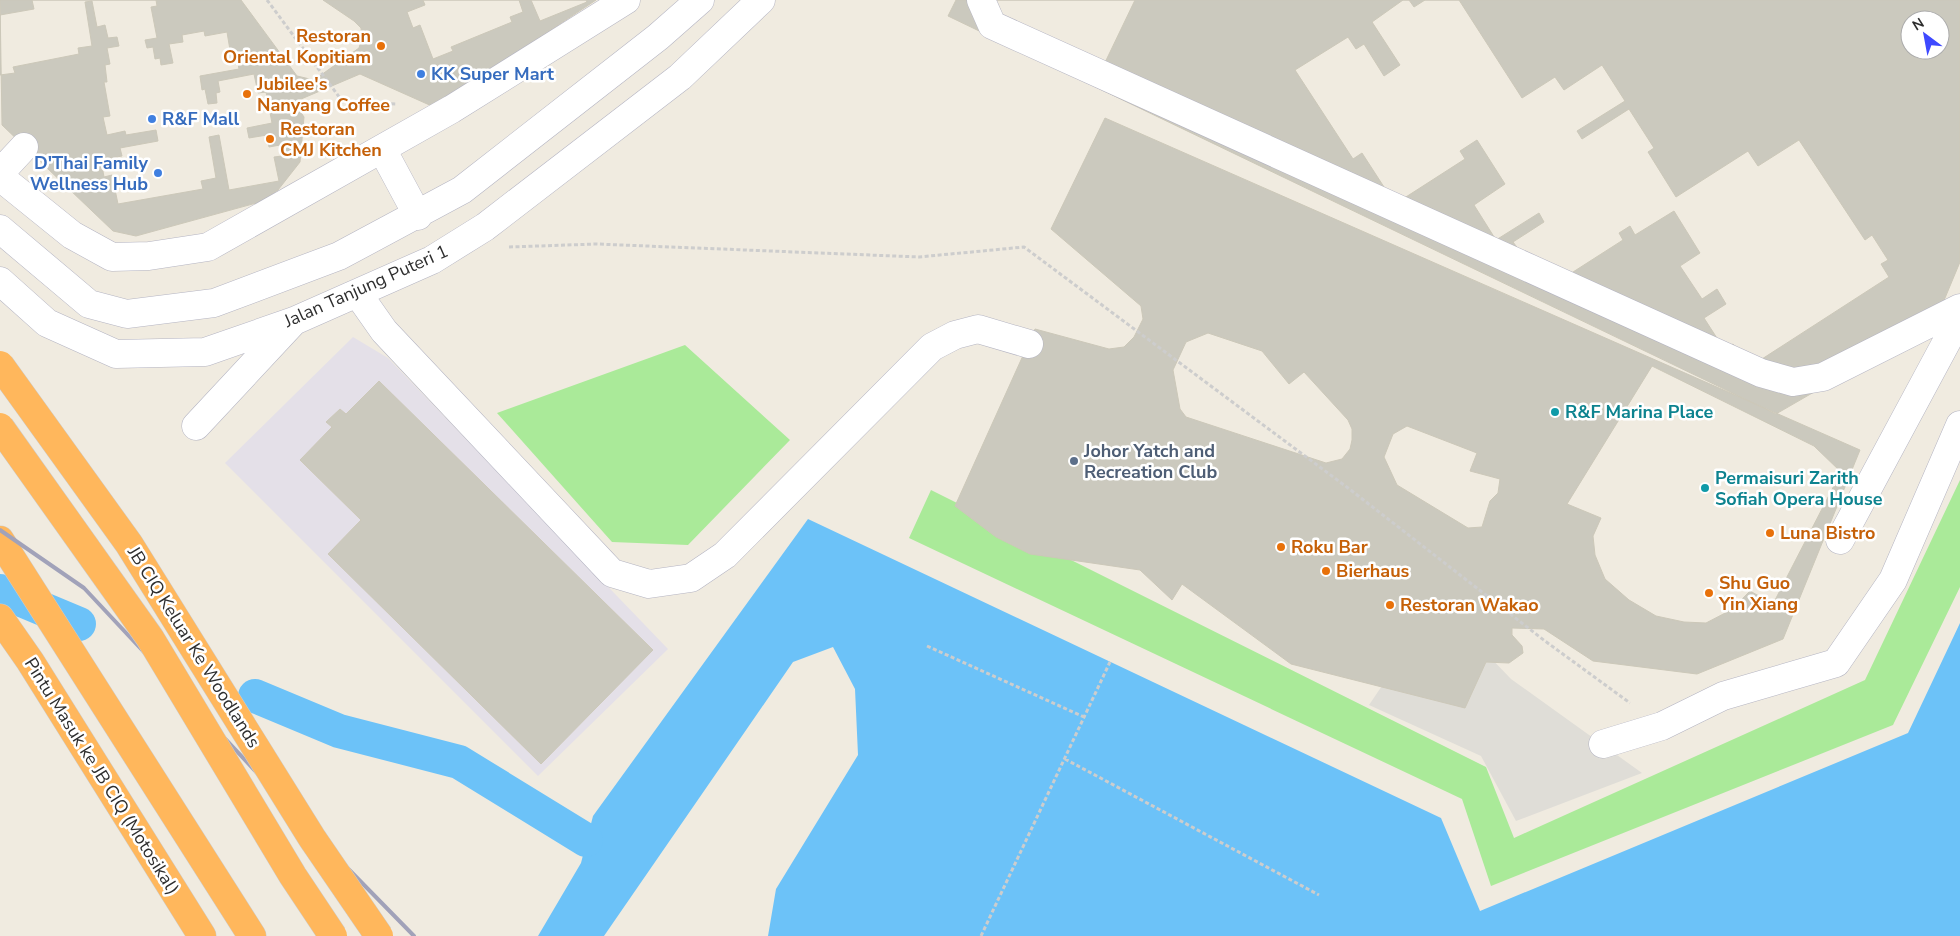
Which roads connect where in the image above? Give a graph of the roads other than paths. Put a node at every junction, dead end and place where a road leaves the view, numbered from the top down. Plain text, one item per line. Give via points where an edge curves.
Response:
1 (626, 0) edge
2 (700, 0) edge
3 (761, 0) edge
4 (981, 0) edge
5 (553, 122) junction
6 (24, 147) dead end
7 (382, 149) junction
8 (583, 152) junction
9 (0, 175) edge
10 (418, 216) junction
11 (0, 229) edge
12 (0, 281) edge
13 (358, 294) junction
14 (1960, 308) edge
15 (1960, 317) edge
16 (294, 321) junction
17 (1029, 344) dead end
18 (0, 365) edge
19 (1960, 424) edge
20 (196, 426) dead end
21 (0, 427) edge
22 (0, 540) edge
23 (1840, 540) dead end
24 (0, 618) edge
25 (1603, 744) dead end
26 (202, 936) edge
27 (252, 936) edge
28 (333, 936) edge
29 (379, 936) edge

1 - 7 street
2 - 5 street
3 - 8 street, Jalan Tanjung Puteri 1 via 680,77
4 - 14 street via 992,26 1761,373 1793,382 1823,377
5 - 8 street
5 - 10 street via 462,190
6 - 9 street
7 - 9 street via 208,248 150,256 112,256 72,235
7 - 10 street
8 - 13 street, Jalan Tanjung Puteri 1 via 485,227 432,260
10 - 11 street via 339,256 214,303 127,314 89,304
12 - 16 street, Jalan Tanjung Puteri 1 via 47,322 116,354 205,352
13 - 16 street, Jalan Tanjung Puteri 1
13 - 17 street via 384,331 612,573 649,584 690,578 725,555 932,347 955,335 978,329
15 - 23 street
16 - 20 street
18 - 29 highway, JB CIQ Keluar Ke Woodlands, bridge via 129,544 312,838
19 - 25 street via 1893,580 1836,663 1723,696 1662,726
21 - 28 highway, bridge via 150,638 288,868
22 - 27 highway
24 - 26 highway, Pintu Masuk ke JB CIQ (Motosikal)

